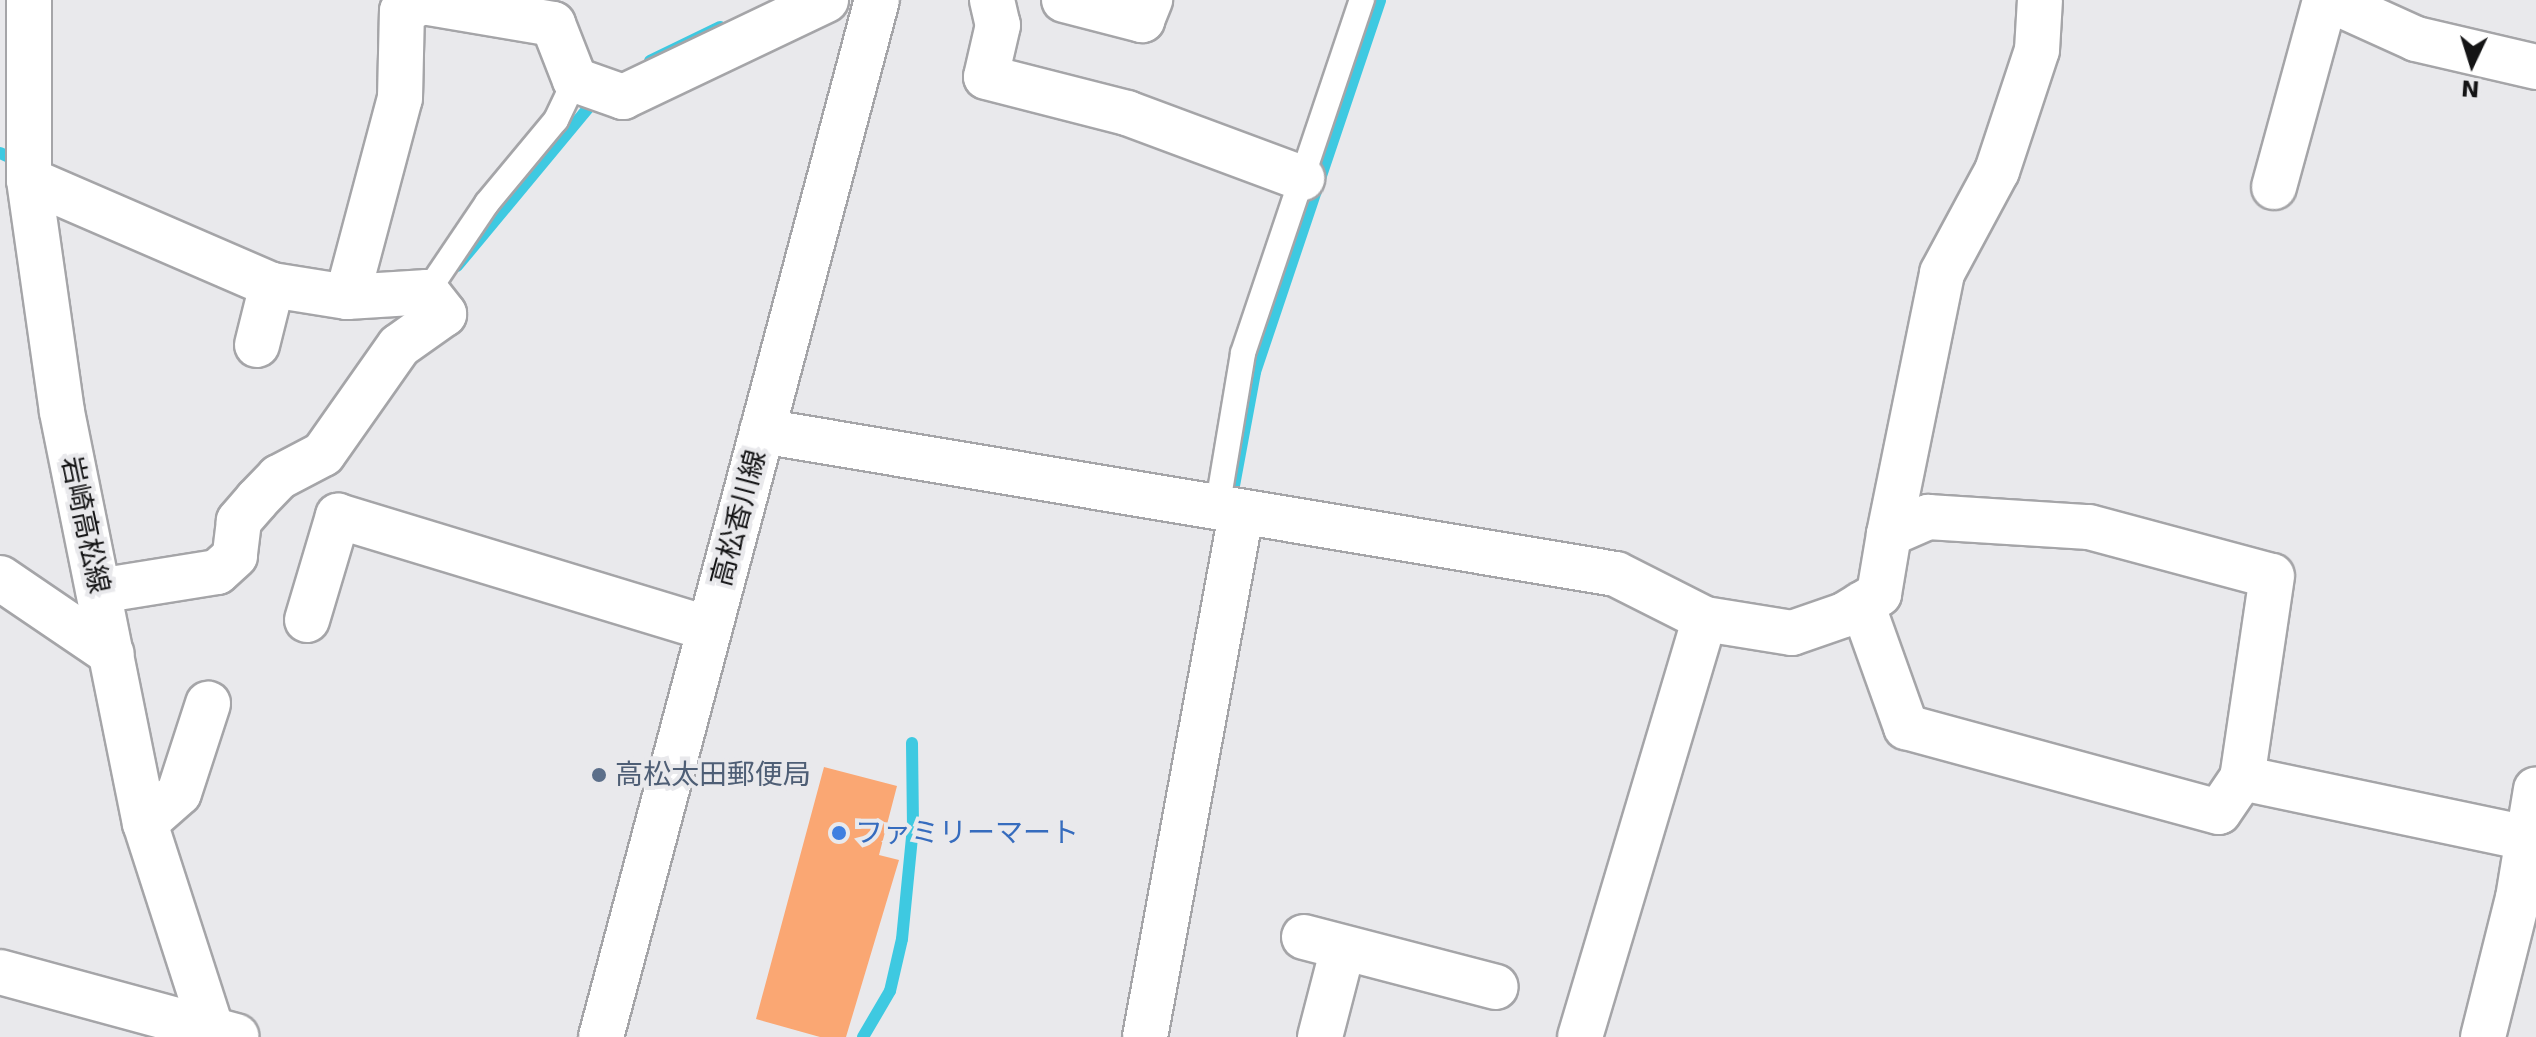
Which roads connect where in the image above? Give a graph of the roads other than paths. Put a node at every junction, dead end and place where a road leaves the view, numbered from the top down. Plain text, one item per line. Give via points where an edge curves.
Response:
1 (29, 0) edge
2 (826, 0) edge
3 (992, 0) edge
4 (1064, 0) edge
5 (1150, 0) edge
6 (1362, 0) edge
7 (2040, 0) edge
8 (2327, 0) edge
9 (883, 1) edge
10 (2536, 67) edge
11 (597, 86) junction
12 (20, 150) edge
13 (1302, 178) junction
14 (2274, 187) dead end
15 (431, 284) junction
16 (272, 285) junction
17 (347, 297) junction
18 (257, 345) dead end
19 (762, 431) junction
20 (1230, 512) junction
21 (1889, 534) junction
22 (0, 578) edge
23 (99, 591) junction
24 (1862, 604) junction
25 (1705, 619) junction
26 (307, 620) dead end
27 (709, 629) junction
28 (112, 654) junction
29 (208, 704) dead end
30 (2242, 778) junction
31 (2536, 789) edge
32 (145, 823) junction
33 (2531, 837) edge
34 (0, 972) edge
35 (1496, 987) dead end
36 (223, 1036) edge
37 (601, 1037) edge
38 (1145, 1037) edge
39 (1320, 1037) edge
40 (1580, 1037) edge
41 (2483, 1037) edge

1 - 12 street, 岩崎高松線
2 - 11 street via 623,97
3 - 13 street via 998,25 986,77 1127,113
4 - 5 street via 1142,20
6 - 13 lane
7 - 21 street via 2037,50 1997,171 1942,273
8 - 10 street via 2416,39
8 - 14 street
9 - 19 street, 高松香川線
11 - 15 lane via 556,120
11 - 17 street via 553,24 423,2 402,11 400,98
12 - 16 street
12 - 23 street, 岩崎高松線 via 62,412
13 - 20 lane via 1243,353
15 - 17 street
15 - 23 street via 444,314 399,346 323,454 279,477 257,500 239,521 235,556 217,572
16 - 17 street
16 - 18 street
19 - 20 street
19 - 27 street, 高松香川線
20 - 25 street via 1616,574
20 - 38 street
21 - 24 street via 1879,594
21 - 30 street via 1928,517 2089,527 2272,576
22 - 28 street
23 - 28 street, 岩崎高松線
24 - 25 street via 1792,633
24 - 30 street via 1906,727 2219,812
25 - 40 street
26 - 27 street via 338,516
27 - 37 street, 高松香川線
28 - 32 street, 岩崎高松線
29 - 32 street via 179,793
30 - 33 street
31 - 33 street
32 - 36 street, 岩崎高松線
33 - 41 street
34 - 36 street
35 - 39 street via 1323,943

